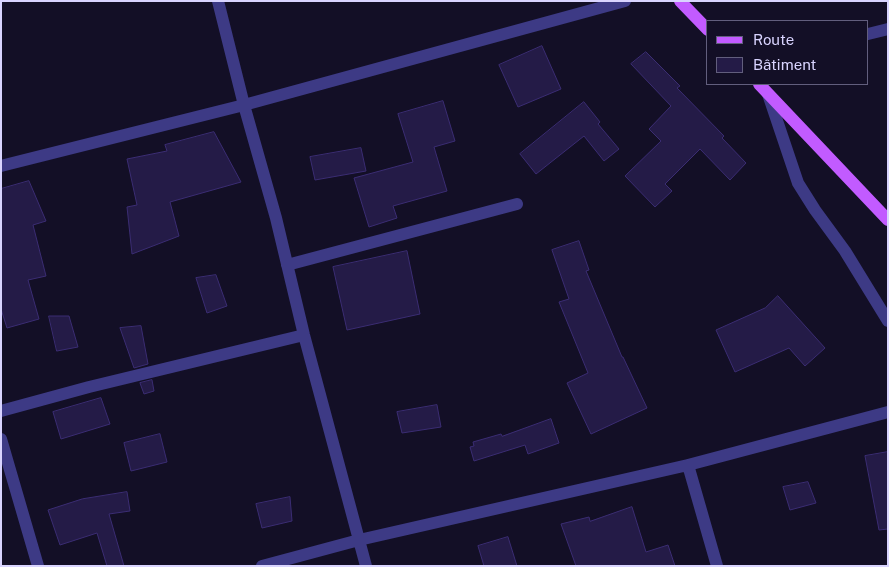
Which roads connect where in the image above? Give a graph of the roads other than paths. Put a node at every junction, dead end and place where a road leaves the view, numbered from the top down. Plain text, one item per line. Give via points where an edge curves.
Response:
1 (218, 1) edge
2 (625, 1) edge
3 (680, 1) edge
4 (706, 28) edge
5 (888, 28) edge
6 (869, 34) edge
7 (759, 85) edge
8 (768, 94) junction
9 (244, 105) junction
10 (1, 166) edge
11 (516, 204) dead end
12 (888, 220) edge
13 (287, 265) junction
14 (888, 321) edge
15 (304, 336) junction
16 (1, 411) edge
17 (888, 412) edge
18 (1, 439) edge
19 (688, 465) junction
20 (359, 540) junction
21 (38, 566) edge
22 (262, 566) edge
23 (366, 566) edge
24 (717, 566) edge

1 - 9 street
2 - 9 street
3 - 4 main road
5 - 6 street
7 - 8 main road
8 - 12 main road
8 - 14 street via 798,183
9 - 10 street
9 - 13 street
11 - 13 street
13 - 15 street
15 - 16 street
15 - 20 street
17 - 19 street
18 - 21 street
19 - 20 street
19 - 24 street
20 - 22 street
20 - 23 street

